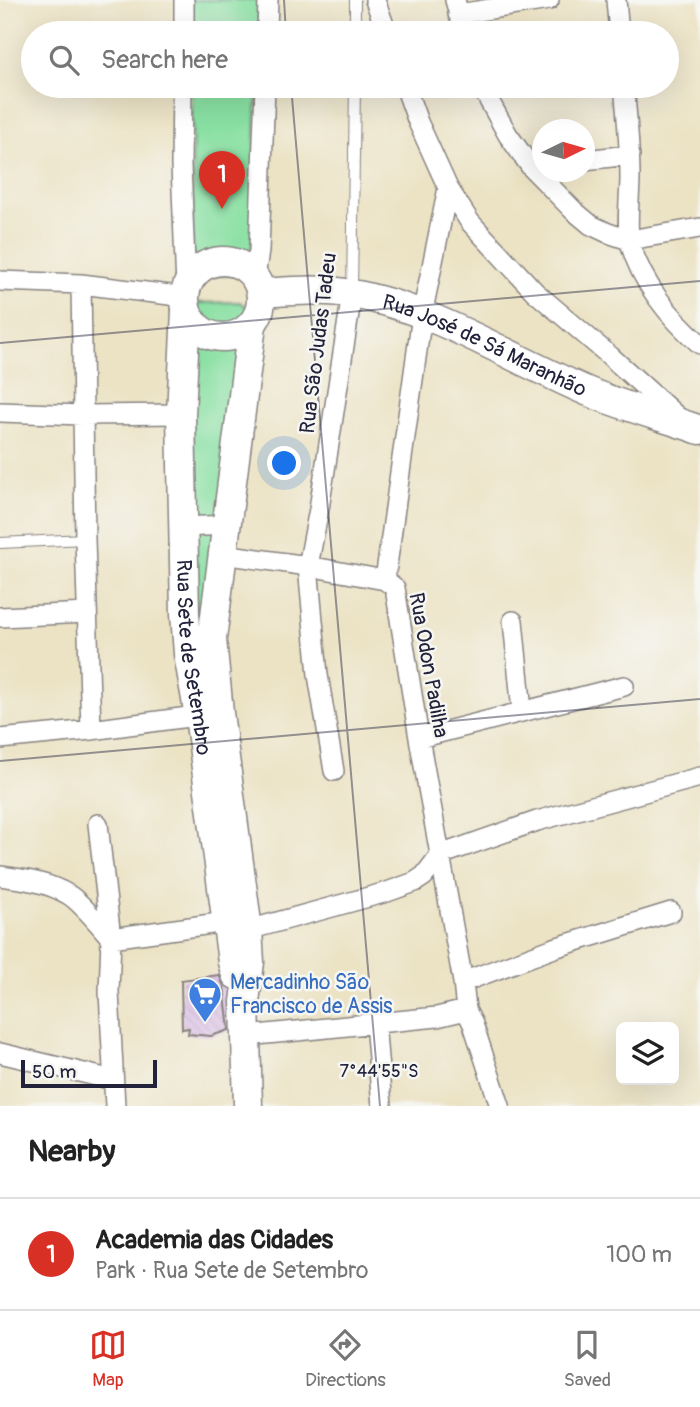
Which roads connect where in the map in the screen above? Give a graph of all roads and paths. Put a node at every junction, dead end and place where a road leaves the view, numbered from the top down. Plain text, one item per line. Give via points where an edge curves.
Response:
1 (184, 0) edge
2 (268, 0) edge
3 (355, 0) edge
4 (375, 0) edge
5 (549, 0) edge
6 (616, 0) edge
7 (456, 7) edge
8 (184, 21) edge
9 (267, 21) edge
10 (355, 21) edge
11 (383, 21) edge
12 (618, 21) edge
13 (183, 98) edge
14 (265, 98) edge
15 (355, 98) edge
16 (409, 98) edge
17 (488, 98) edge
18 (625, 98) edge
19 (630, 155) junction
20 (595, 159) edge
21 (532, 161) edge
22 (548, 182) edge
23 (448, 188) junction
24 (700, 228) edge
25 (629, 240) junction
26 (0, 281) edge
27 (81, 284) junction
28 (258, 285) junction
29 (352, 293) junction
30 (186, 298) junction
31 (422, 315) junction
32 (252, 326) junction
33 (700, 344) edge
34 (0, 412) edge
35 (181, 414) junction
36 (82, 415) junction
37 (694, 428) edge
38 (227, 525) junction
39 (183, 527) junction
40 (85, 539) junction
41 (0, 543) edge
42 (223, 554) junction
43 (308, 566) junction
44 (385, 580) junction
45 (87, 613) junction
46 (0, 617) edge
47 (513, 621) dead end
48 (200, 653) junction
49 (624, 686) dead end
50 (522, 711) junction
51 (209, 715) junction
52 (91, 730) junction
53 (419, 738) junction
54 (0, 739) edge
55 (334, 771) dead end
56 (700, 777) edge
57 (98, 824) dead end
58 (440, 855) junction
59 (0, 876) edge
60 (671, 912) dead end
61 (237, 926) junction
62 (111, 938) junction
63 (463, 982) junction
64 (466, 1010) junction
65 (375, 1023) junction
66 (247, 1036) junction
67 (0, 1053) edge
68 (113, 1080) junction
69 (115, 1106) edge
70 (248, 1106) edge
71 (382, 1106) edge
72 (500, 1106) edge

1 - 8 street
2 - 9 street
3 - 10 lane
4 - 11 street
5 - 7 street
6 - 12 street
13 - 30 street
14 - 28 street
15 - 29 lane, Rua São Judas Tadeu
16 - 23 street
17 - 21 street via 508,135
18 - 19 street
19 - 20 street
19 - 25 street
22 - 25 street via 565,204 591,225
23 - 31 street, Rua Odon Padilha
23 - 37 street via 470,222 536,292
24 - 25 street
25 - 33 street via 652,289
26 - 27 street
27 - 30 street
27 - 36 street
28 - 29 street, Rua José de Sá Maranhão
28 - 30 street via 243,265 226,260 209,263 195,273
28 - 32 street via 260,310
29 - 31 street, Rua José de Sá Maranhão
29 - 43 street, Rua São Judas Tadeu
30 - 32 street via 191,321 204,333 220,338
30 - 35 street, Rua Sete de Setembro
31 - 37 street, Rua José de Sá Maranhão via 589,392
31 - 44 street, Rua Odon Padilha
32 - 38 street, Rua Sete de Setembro
34 - 36 street
35 - 36 street
35 - 39 street, Rua Sete de Setembro
36 - 40 street
38 - 39 street
38 - 42 street, Rua Sete de Setembro
39 - 48 street, Rua Sete de Setembro via 185,614
40 - 41 lane
40 - 45 street
42 - 43 street
42 - 48 street, Rua Sete de Setembro via 212,639
43 - 44 street
43 - 55 street, Rua São Judas Tadeu via 318,675
44 - 53 street, Rua Odon Padilha via 395,588
45 - 46 street
45 - 52 street
47 - 50 street
48 - 51 street, Rua Sete de Setembro
49 - 50 street
50 - 53 street
51 - 52 street
51 - 61 street, Rua Sete de Setembro
52 - 54 street
53 - 58 street, Rua Odon Padilha
56 - 58 street via 537,821
57 - 62 street
58 - 61 street via 424,876 387,892
58 - 63 street, Rua Odon Padilha
59 - 62 street via 33,881 71,896
60 - 63 street
61 - 62 street
61 - 66 street, Rua Sete de Setembro via 232,962 245,1002
62 - 68 street
63 - 64 street, Rua Odon Padilha
64 - 65 street
64 - 72 street, Rua Odon Padilha
65 - 66 street
65 - 71 street
66 - 70 street, Rua Sete de Setembro
67 - 68 street
68 - 69 street

